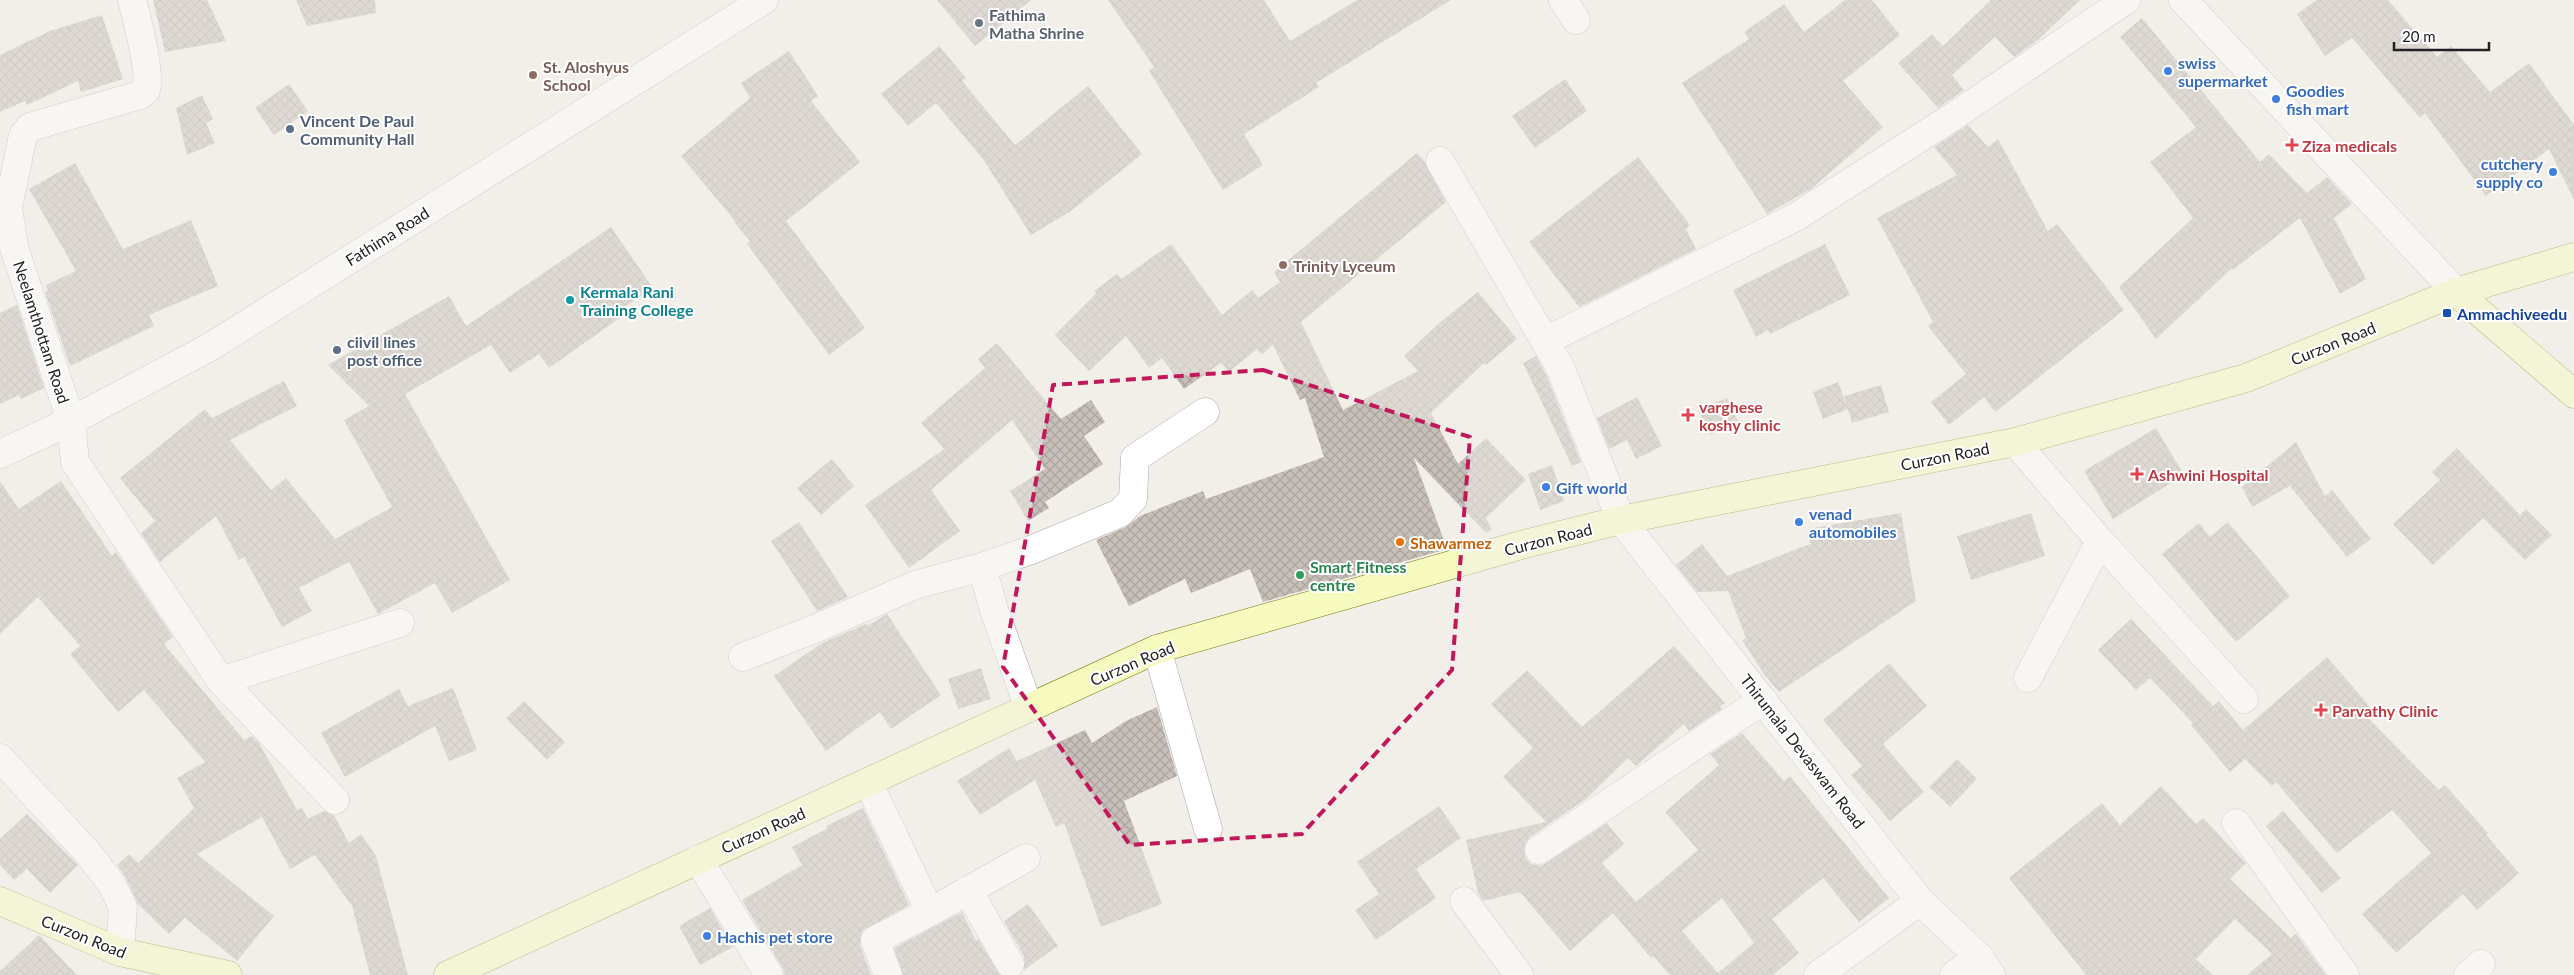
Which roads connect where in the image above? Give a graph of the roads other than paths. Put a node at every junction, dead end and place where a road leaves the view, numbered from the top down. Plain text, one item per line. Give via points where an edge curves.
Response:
1 (132, 0) edge
2 (764, 0) edge
3 (2126, 0) edge
4 (2183, 0) edge
5 (12, 132) edge
6 (0, 147) edge
7 (1440, 161) dead end
8 (2574, 257) edge
9 (2456, 292) junction
10 (1545, 341) junction
11 (2574, 394) edge
12 (1205, 412) dead end
13 (72, 421) junction
14 (2015, 442) junction
15 (0, 454) edge
16 (1621, 520) junction
17 (2100, 541) junction
18 (982, 567) junction
19 (400, 623) dead end
20 (1157, 649) junction
21 (743, 657) dead end
22 (2028, 678) dead end
23 (221, 681) junction
24 (2244, 699) dead end
25 (1763, 700) junction
26 (1029, 708) junction
27 (0, 758) edge
28 (868, 782) junction
29 (335, 800) dead end
30 (2236, 824) dead end
31 (1208, 829) dead end
32 (1539, 850) dead end
33 (1026, 858) dead end
34 (698, 859) junction
35 (968, 890) junction
36 (1464, 901) dead end
37 (1920, 901) junction
38 (0, 902) edge
39 (930, 912) junction
40 (120, 952) junction
41 (1010, 964) dead end
42 (1985, 966) edge
43 (228, 975) edge
44 (448, 975) edge
45 (770, 975) edge
46 (888, 975) edge
47 (1518, 975) edge
48 (1818, 975) edge
49 (1954, 975) edge
50 (2345, 975) edge

1 - 5 street via 144,54 146,90 140,95
2 - 13 street, Fathima Road via 210,347
3 - 10 street via 1796,217
4 - 9 street
5 - 6 street
5 - 13 street, Neelamthottam Road via 8,208 14,247
7 - 10 street, Thirumala Devaswam Road
8 - 9 main road, Curzon Road
9 - 11 main road
9 - 14 main road, Curzon Road via 2246,378
10 - 16 street, Thirumala Devaswam Road via 1560,367
12 - 18 street via 1135,458 1132,499 1120,513
13 - 15 street, Fathima Road
13 - 23 street, Neelamthottam Road via 75,462
14 - 16 main road, Curzon Road
14 - 17 street
16 - 20 main road, Curzon Road via 1521,545
16 - 25 street, Thirumala Devaswam Road
17 - 22 street
17 - 24 street
18 - 21 street via 915,585
18 - 26 street
19 - 23 street
20 - 26 main road, Curzon Road
20 - 31 street
23 - 29 street, Neelamthottam Road
25 - 32 street
25 - 37 street, Thirumala Devaswam Road
26 - 28 main road, Curzon Road
27 - 40 street via 111,883 123,907
28 - 34 main road, Curzon Road
28 - 39 street
30 - 50 street
33 - 35 street
34 - 44 main road, Curzon Road
34 - 45 street
35 - 39 street
35 - 41 street
36 - 47 street
37 - 42 street, Thirumala Devaswam Road
37 - 48 street
38 - 40 main road, Curzon Road
39 - 46 street via 875,940
40 - 43 main road, Curzon Road
42 - 49 street

